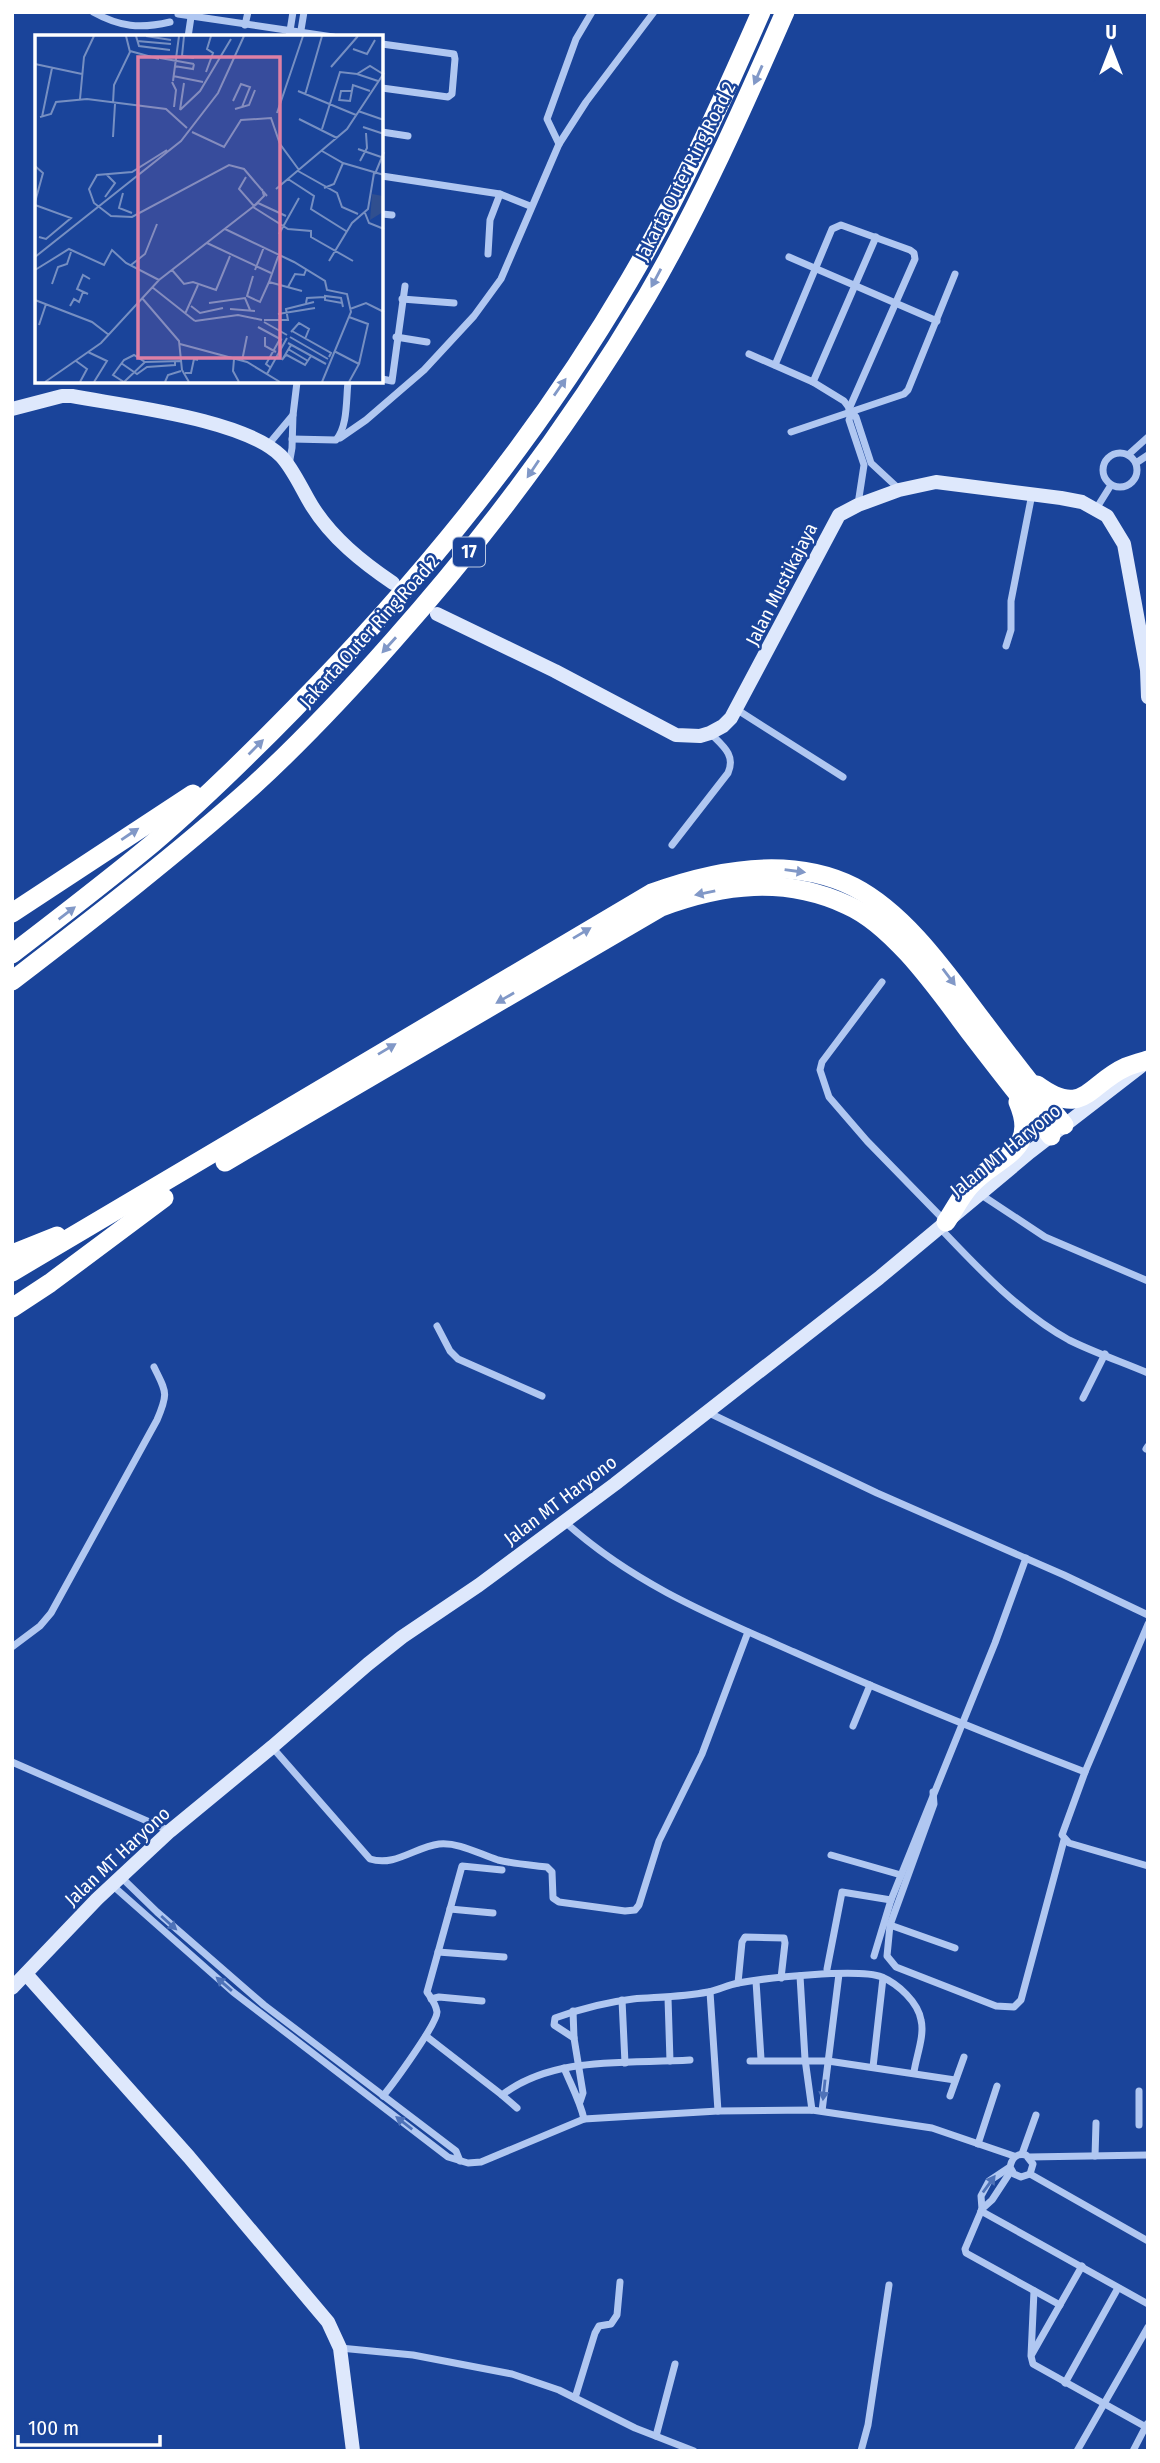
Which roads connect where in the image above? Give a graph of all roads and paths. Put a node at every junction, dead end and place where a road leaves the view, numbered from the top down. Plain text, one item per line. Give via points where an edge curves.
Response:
1 (93, 12) edge
2 (247, 12) edge
3 (293, 12) edge
4 (304, 12) edge
5 (592, 12) edge
6 (654, 12) edge
7 (761, 12) edge
8 (785, 12) edge
9 (178, 14) dead end
10 (191, 17) junction
11 (170, 22) dead end
12 (245, 25) junction
13 (290, 34) edge
14 (301, 34) edge
15 (188, 35) edge
16 (383, 44) edge
17 (383, 88) edge
18 (383, 132) edge
19 (408, 136) dead end
20 (559, 144) junction
21 (383, 176) edge
22 (500, 194) junction
23 (530, 206) junction
24 (383, 214) edge
25 (392, 215) dead end
26 (876, 237) junction
27 (488, 254) dead end
28 (789, 257) dead end
29 (815, 269) junction
30 (955, 274) dead end
31 (405, 286) dead end
32 (855, 286) junction
33 (402, 299) junction
34 (454, 303) dead end
35 (895, 304) junction
36 (937, 321) junction
37 (396, 337) junction
38 (427, 342) dead end
39 (749, 354) dead end
40 (775, 365) junction
41 (383, 379) edge
42 (813, 382) junction
43 (297, 383) edge
44 (348, 383) edge
45 (12, 409) edge
46 (850, 412) junction
47 (293, 415) junction
48 (791, 432) dead end
49 (1148, 437) edge
50 (340, 438) junction
51 (292, 439) junction
52 (268, 445) junction
53 (1128, 455) junction
54 (1148, 455) edge
55 (1136, 463) junction
56 (289, 465) junction
57 (1111, 485) junction
58 (899, 490) junction
59 (1032, 494) junction
60 (858, 505) junction
61 (1097, 509) junction
62 (393, 583) dead end
63 (437, 614) dead end
64 (1006, 646) dead end
65 (1148, 670) edge
66 (1148, 697) edge
67 (736, 709) junction
68 (710, 733) junction
69 (236, 767) junction
70 (843, 777) dead end
71 (672, 845) dead end
72 (871, 908) junction
73 (12, 913) edge
74 (96, 917) junction
75 (12, 954) edge
76 (12, 981) edge
77 (882, 982) dead end
78 (12, 991) edge
79 (1148, 1060) edge
80 (1016, 1079) junction
81 (1058, 1131) junction
82 (980, 1194) junction
83 (164, 1198) junction
84 (113, 1213) junction
85 (943, 1225) junction
86 (12, 1254) edge
87 (12, 1272) edge
88 (1148, 1281) edge
89 (12, 1286) edge
90 (12, 1308) edge
91 (437, 1326) dead end
92 (1105, 1354) junction
93 (154, 1367) dead end
94 (1148, 1373) edge
95 (542, 1395) dead end
96 (1083, 1398) dead end
97 (706, 1411) junction
98 (565, 1522) junction
99 (1026, 1558) junction
100 (1148, 1615) edge
101 (1148, 1624) edge
102 (748, 1632) junction
103 (12, 1647) edge
104 (870, 1685) junction
105 (962, 1724) junction
106 (853, 1726) dead end
107 (272, 1747) junction
108 (12, 1762) edge
109 (1084, 1772) junction
110 (933, 1792) junction
111 (170, 1831) junction
112 (1064, 1840) junction
113 (831, 1855) dead end
114 (1148, 1866) edge
115 (502, 1870) dead end
116 (901, 1875) junction
117 (116, 1880) junction
118 (891, 1900) junction
119 (450, 1909) junction
120 (493, 1913) dead end
121 (890, 1924) junction
122 (954, 1948) dead end
123 (438, 1952) junction
124 (874, 1956) dead end
125 (504, 1958) dead end
126 (827, 1969) dead end
127 (26, 1974) junction
128 (839, 1974) junction
129 (800, 1976) junction
130 (781, 1978) junction
131 (883, 1978) junction
132 (756, 1981) junction
133 (738, 1983) junction
134 (12, 1988) edge
135 (710, 1992) junction
136 (668, 1998) junction
137 (431, 1999) junction
138 (622, 2000) junction
139 (482, 2001) dead end
140 (573, 2011) junction
141 (295, 2029) junction
142 (289, 2036) junction
143 (426, 2036) junction
144 (574, 2038) junction
145 (964, 2057) dead end
146 (761, 2059) junction
147 (805, 2059) junction
148 (690, 2060) dead end
149 (670, 2061) junction
150 (750, 2061) dead end
151 (828, 2061) junction
152 (625, 2063) junction
153 (579, 2065) junction
154 (873, 2067) junction
155 (564, 2068) junction
156 (914, 2072) junction
157 (955, 2080) junction
158 (997, 2086) dead end
159 (1139, 2091) dead end
160 (385, 2094) junction
161 (502, 2095) junction
162 (950, 2096) dead end
163 (377, 2102) junction
164 (580, 2102) junction
165 (1143, 2106) edge
166 (517, 2108) dead end
167 (812, 2110) junction
168 (718, 2111) junction
169 (822, 2111) junction
170 (1036, 2115) dead end
171 (584, 2119) junction
172 (1096, 2123) dead end
173 (1139, 2125) dead end
174 (978, 2144) junction
175 (1148, 2155) edge
176 (1022, 2156) junction
177 (1095, 2156) junction
178 (460, 2161) junction
179 (1010, 2169) junction
180 (1030, 2174) junction
181 (981, 2210) junction
182 (1148, 2241) edge
183 (1082, 2266) junction
184 (620, 2282) dead end
185 (889, 2285) dead end
186 (1118, 2288) junction
187 (1034, 2291) junction
188 (1148, 2304) edge
189 (1060, 2305) junction
190 (1148, 2327) edge
191 (340, 2348) junction
192 (1031, 2356) junction
193 (675, 2364) dead end
194 (1065, 2383) junction
195 (575, 2398) junction
196 (1104, 2405) junction
197 (1147, 2425) edge
198 (656, 2436) junction
199 (353, 2451) edge
200 (694, 2451) edge
201 (861, 2451) edge
202 (1077, 2451) edge
203 (1133, 2451) edge

1 - 11 street via 114,24 152,27
2 - 12 street
3 - 13 street
4 - 14 street
5 - 20 street via 576,39 547,119
6 - 20 street
69 -> 7 highway, Jakarta Outer Ring Road 2 / 17 via 425,568 528,434 629,281 726,93
8 -> 74 highway, Jakarta Outer Ring Road 2 / 17 via 740,114 648,295 516,493 444,584 346,694 254,785
9 - 10 street
10 - 12 street
10 - 15 street
12 - 13 street
13 - 14 street
16 - 17 street via 455,56 448,97
18 - 19 street
20 - 23 street
21 - 22 street
22 - 23 street
22 - 27 street via 490,220
23 - 50 street via 501,279 474,316 424,370
24 - 25 street
26 - 29 street via 836,226
26 - 32 street
26 - 35 street via 914,253
28 - 29 street
29 - 32 street
29 - 40 street
30 - 36 street
31 - 33 street
32 - 35 street
32 - 42 street
33 - 34 street
33 - 37 street
35 - 36 street
35 - 46 street
36 - 46 street via 908,390
37 - 38 street
37 - 41 street via 392,381
39 - 40 street
40 - 42 street
42 - 46 street via 838,397
43 - 47 street
44 - 50 street
45 - 52 street via 72,396 229,427
46 - 48 street
46 - 58 street via 856,417 871,463
46 - 60 street via 864,465
47 - 51 street
47 - 52 street
49 - 53 street
50 - 51 street
51 - 56 street
52 - 56 street
53 - 55 street
53 - 57 street via 1115,454 1105,462 1103,474
54 - 55 street
55 - 57 street via 1137,474 1131,484
56 - 62 street via 312,507 343,544
57 - 61 street
58 - 59 street, Jalan Mustikajaya via 936,482
58 - 60 street, Jalan Mustikajaya
59 - 61 street, Jalan Mustikajaya
59 - 64 street
60 - 67 street, Jalan Mustikajaya via 835,520
61 - 65 street via 1107,516 1124,544
63 - 68 street via 676,735
65 - 66 street
67 - 68 street, Jalan Mustikajaya via 723,726
67 - 70 street
68 - 71 street via 731,756 731,765
73 -> 69 highway
75 -> 69 highway, Jakarta Outer Ring Road 2 / 17 via 154,842
72 - 80 highway via 898,933 922,969
72 -> 83 highway via 783,887 737,886 661,908
84 -> 72 highway via 652,893 736,870 780,869 821,874 852,886
74 - 76 highway, Jakarta Outer Ring Road 2 / 17
74 - 78 highway
77 - 85 street via 822,1062 821,1079 829,1097
79 - 80 highway via 1124,1067 1079,1098 1052,1096
79 - 81 street, Jalan MT Haryono
80 - 81 highway
80 - 85 highway via 1026,1124 1023,1138 1014,1151 971,1185
81 - 82 street, Jalan MT Haryono
82 - 85 street, Jalan MT Haryono
82 - 88 street via 1045,1237
83 - 89 highway
83 - 90 highway
84 - 86 highway
84 - 87 highway
85 - 92 street via 975,1265 1016,1302 1066,1338
85 - 97 street, Jalan MT Haryono
91 - 95 street via 458,1359
92 - 94 street
92 - 96 street
93 - 103 street via 165,1393 157,1420 51,1613
97 - 98 street, Jalan MT Haryono
97 - 99 street
98 - 102 street via 604,1556 642,1580
98 - 107 street, Jalan MT Haryono via 386,1649
99 - 100 street
99 - 105 street
101 - 109 street
102 - 104 street
102 - 107 street via 706,1744 659,1841 635,1910 559,1902 553,1898 552,1872 547,1867 510,1863 450,1844 390,1861 370,1859
104 - 105 street
104 - 106 street
105 - 109 street
105 - 110 street
107 - 111 street, Jalan MT Haryono
108 - 111 street
109 - 112 street via 1063,1830
110 - 116 street
110 - 121 street via 934,1804
111 - 117 street, Jalan MT Haryono
112 - 114 street
112 - 121 street via 1021,2000 1014,2007 996,2006 896,1967 887,1956
113 - 116 street
115 - 119 street via 462,1866
116 - 118 street
117 - 127 street, Jalan MT Haryono
117 -> 141 street
142 -> 117 street via 233,1992
118 - 124 street
118 - 126 street via 842,1892
119 - 120 street
119 - 123 street
121 - 122 street
123 - 125 street
123 - 137 street via 427,1992
127 - 134 street, Jalan MT Haryono
127 - 191 street via 276,2258 328,2322
128 - 129 street
128 - 131 street
128 - 151 street
129 - 130 street
129 - 147 street
130 - 132 street
130 - 133 street via 784,1938 746,1937
131 - 154 street
131 - 156 street via 904,1993 921,2016
132 - 133 street
132 - 146 street
133 - 135 street
135 - 136 street
135 - 168 street
136 - 138 street
136 - 149 street
137 - 139 street
137 - 143 street via 437,2012
138 - 140 street
138 - 152 street
140 - 144 street
140 - 144 street via 555,2018 553,2024
141 - 142 street
141 - 160 street
142 - 163 street
143 - 160 street
143 - 161 street
144 - 153 street
145 - 157 street
146 - 147 street
146 - 150 street
147 - 151 street
147 - 167 street
148 - 149 street
149 - 152 street
151 - 154 street
151 -> 169 street
152 - 153 street
153 - 155 street
153 - 164 street
154 - 156 street
155 - 161 street
155 - 164 street
156 - 157 street
157 - 162 street
158 - 174 street
159 - 165 street
160 - 163 street
160 - 178 street via 456,2151
161 - 166 street
178 -> 163 street via 448,2157
164 - 171 street
165 - 173 street
167 - 168 street
167 - 169 street
168 - 171 street
169 - 174 street via 912,2123
170 - 176 street
171 - 178 street via 481,2162
172 - 177 street
174 - 176 street
175 - 177 street
176 - 177 street
176 - 179 street
176 - 180 street via 1033,2164
179 - 180 street via 1021,2177
179 - 181 street
181 -> 179 street via 981,2196 989,2181
180 - 182 street
181 - 183 street
181 - 187 street via 965,2253
183 - 186 street
183 - 189 street
184 - 195 street via 617,2315 595,2333
185 - 201 street
186 - 188 street
186 - 194 street
187 - 189 street
187 - 192 street
189 - 192 street
190 - 196 street
191 - 195 street via 413,2355 512,2374
191 - 199 street
192 - 194 street via 1033,2364
193 - 198 street
194 - 196 street
195 - 198 street
196 - 197 street
196 - 202 street
197 - 203 street
198 - 200 street

